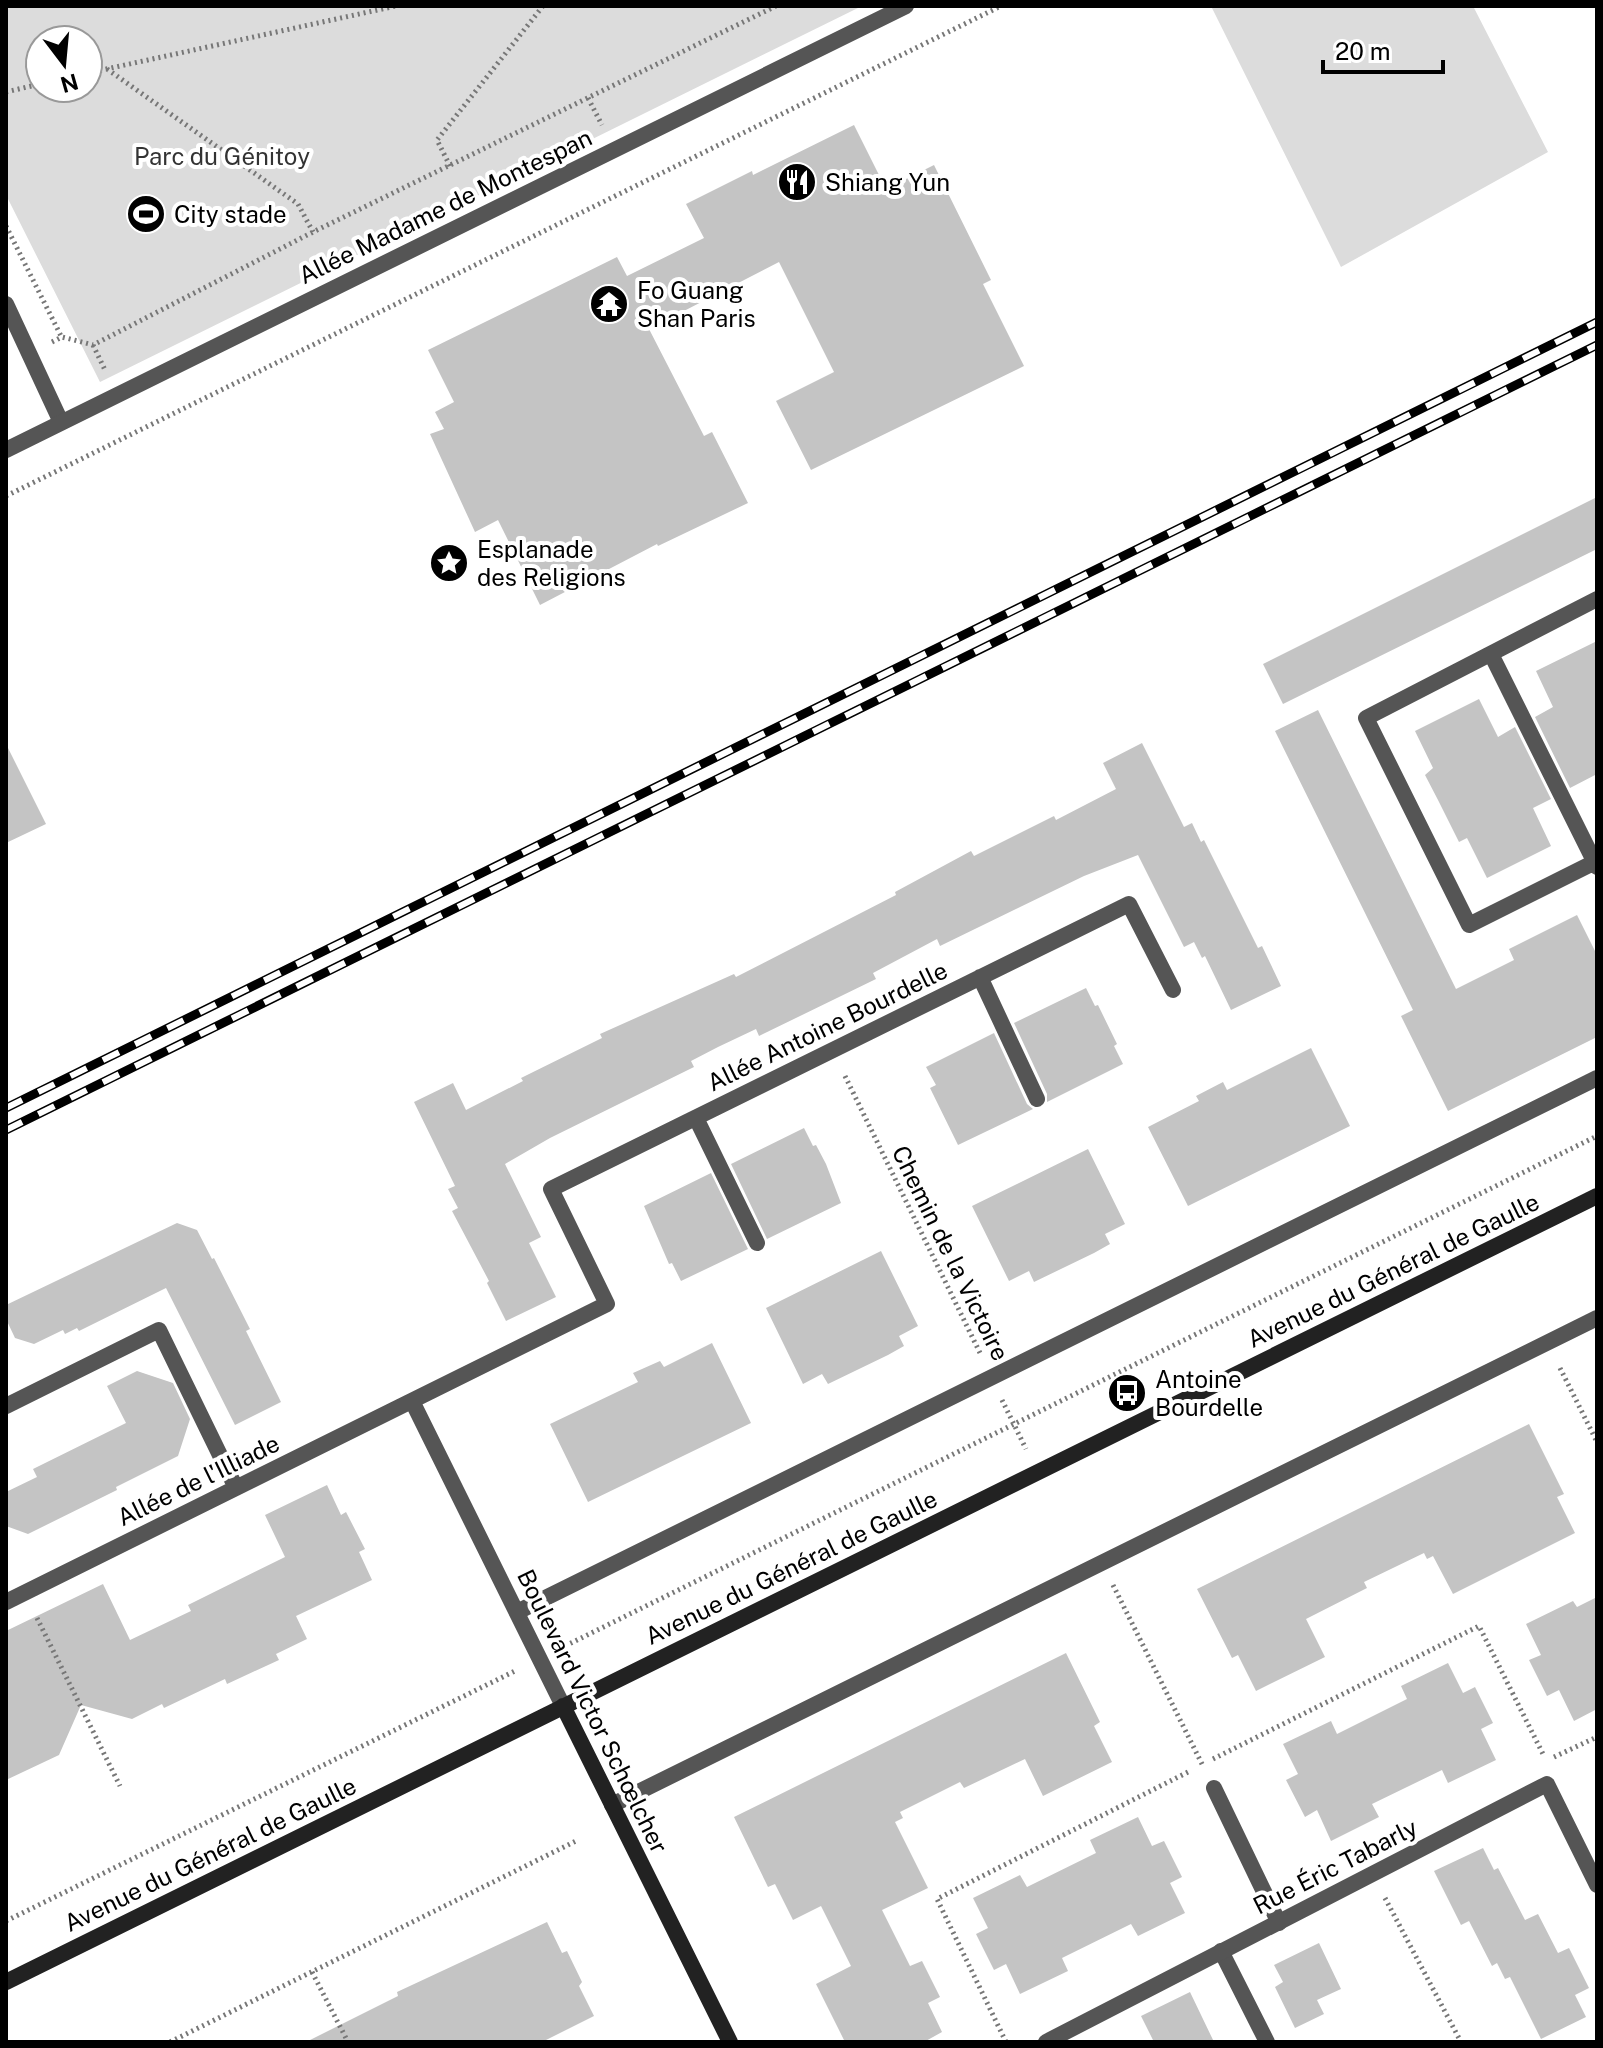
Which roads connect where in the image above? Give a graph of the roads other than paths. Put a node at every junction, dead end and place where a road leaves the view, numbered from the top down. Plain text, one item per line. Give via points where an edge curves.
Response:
1 (906, 6) edge
2 (6, 304) edge
3 (61, 422) junction
4 (6, 450) edge
5 (1597, 599) edge
6 (1491, 654) junction
7 (1596, 863) edge
8 (980, 977) junction
9 (1173, 990) dead end
10 (1597, 1078) edge
11 (1037, 1099) dead end
12 (696, 1118) junction
13 (1597, 1196) edge
14 (757, 1243) dead end
15 (1597, 1318) edge
16 (412, 1401) junction
17 (6, 1406) edge
18 (236, 1488) junction
19 (6, 1602) edge
20 (517, 1612) junction
21 (563, 1706) junction
22 (1214, 1788) road end
23 (612, 1805) junction
24 (1597, 1885) edge
25 (1279, 1923) junction
26 (1221, 1951) junction
27 (6, 1982) edge
28 (730, 2042) edge
29 (1046, 2042) edge
30 (1267, 2042) edge

1 - 3 street, Allée Madame de Montespan
2 - 3 street
3 - 4 street, Allée Madame de Montespan
5 - 6 street
6 - 7 street
6 - 7 street via 1366,718 1469,925
8 - 9 street, Allée Antoine Bourdelle via 1129,904
8 - 11 street, Allée Antoine Bourdelle
8 - 12 street, Allée Antoine Bourdelle
10 - 20 street
12 - 14 street, Allée Antoine Bourdelle
12 - 16 street, Allée Antoine Bourdelle via 551,1189 607,1304
13 - 21 main road, Avenue du Général de Gaulle
15 - 23 street
16 - 18 street, Allée de l'Illiade
16 - 20 street, Boulevard Victor Schœlcher
17 - 18 street via 159,1330
18 - 19 street, Allée de l'Illiade
20 - 21 street, Boulevard Victor Schœlcher
21 - 23 main road, Boulevard Victor Schœlcher
21 - 27 main road, Avenue du Général de Gaulle
22 - 25 street
23 - 28 main road, Boulevard Victor Schœlcher
24 - 25 street, Rue Éric Tabarly via 1547,1784
25 - 26 street, Rue Éric Tabarly
26 - 29 street, Rue Éric Tabarly
26 - 30 street

